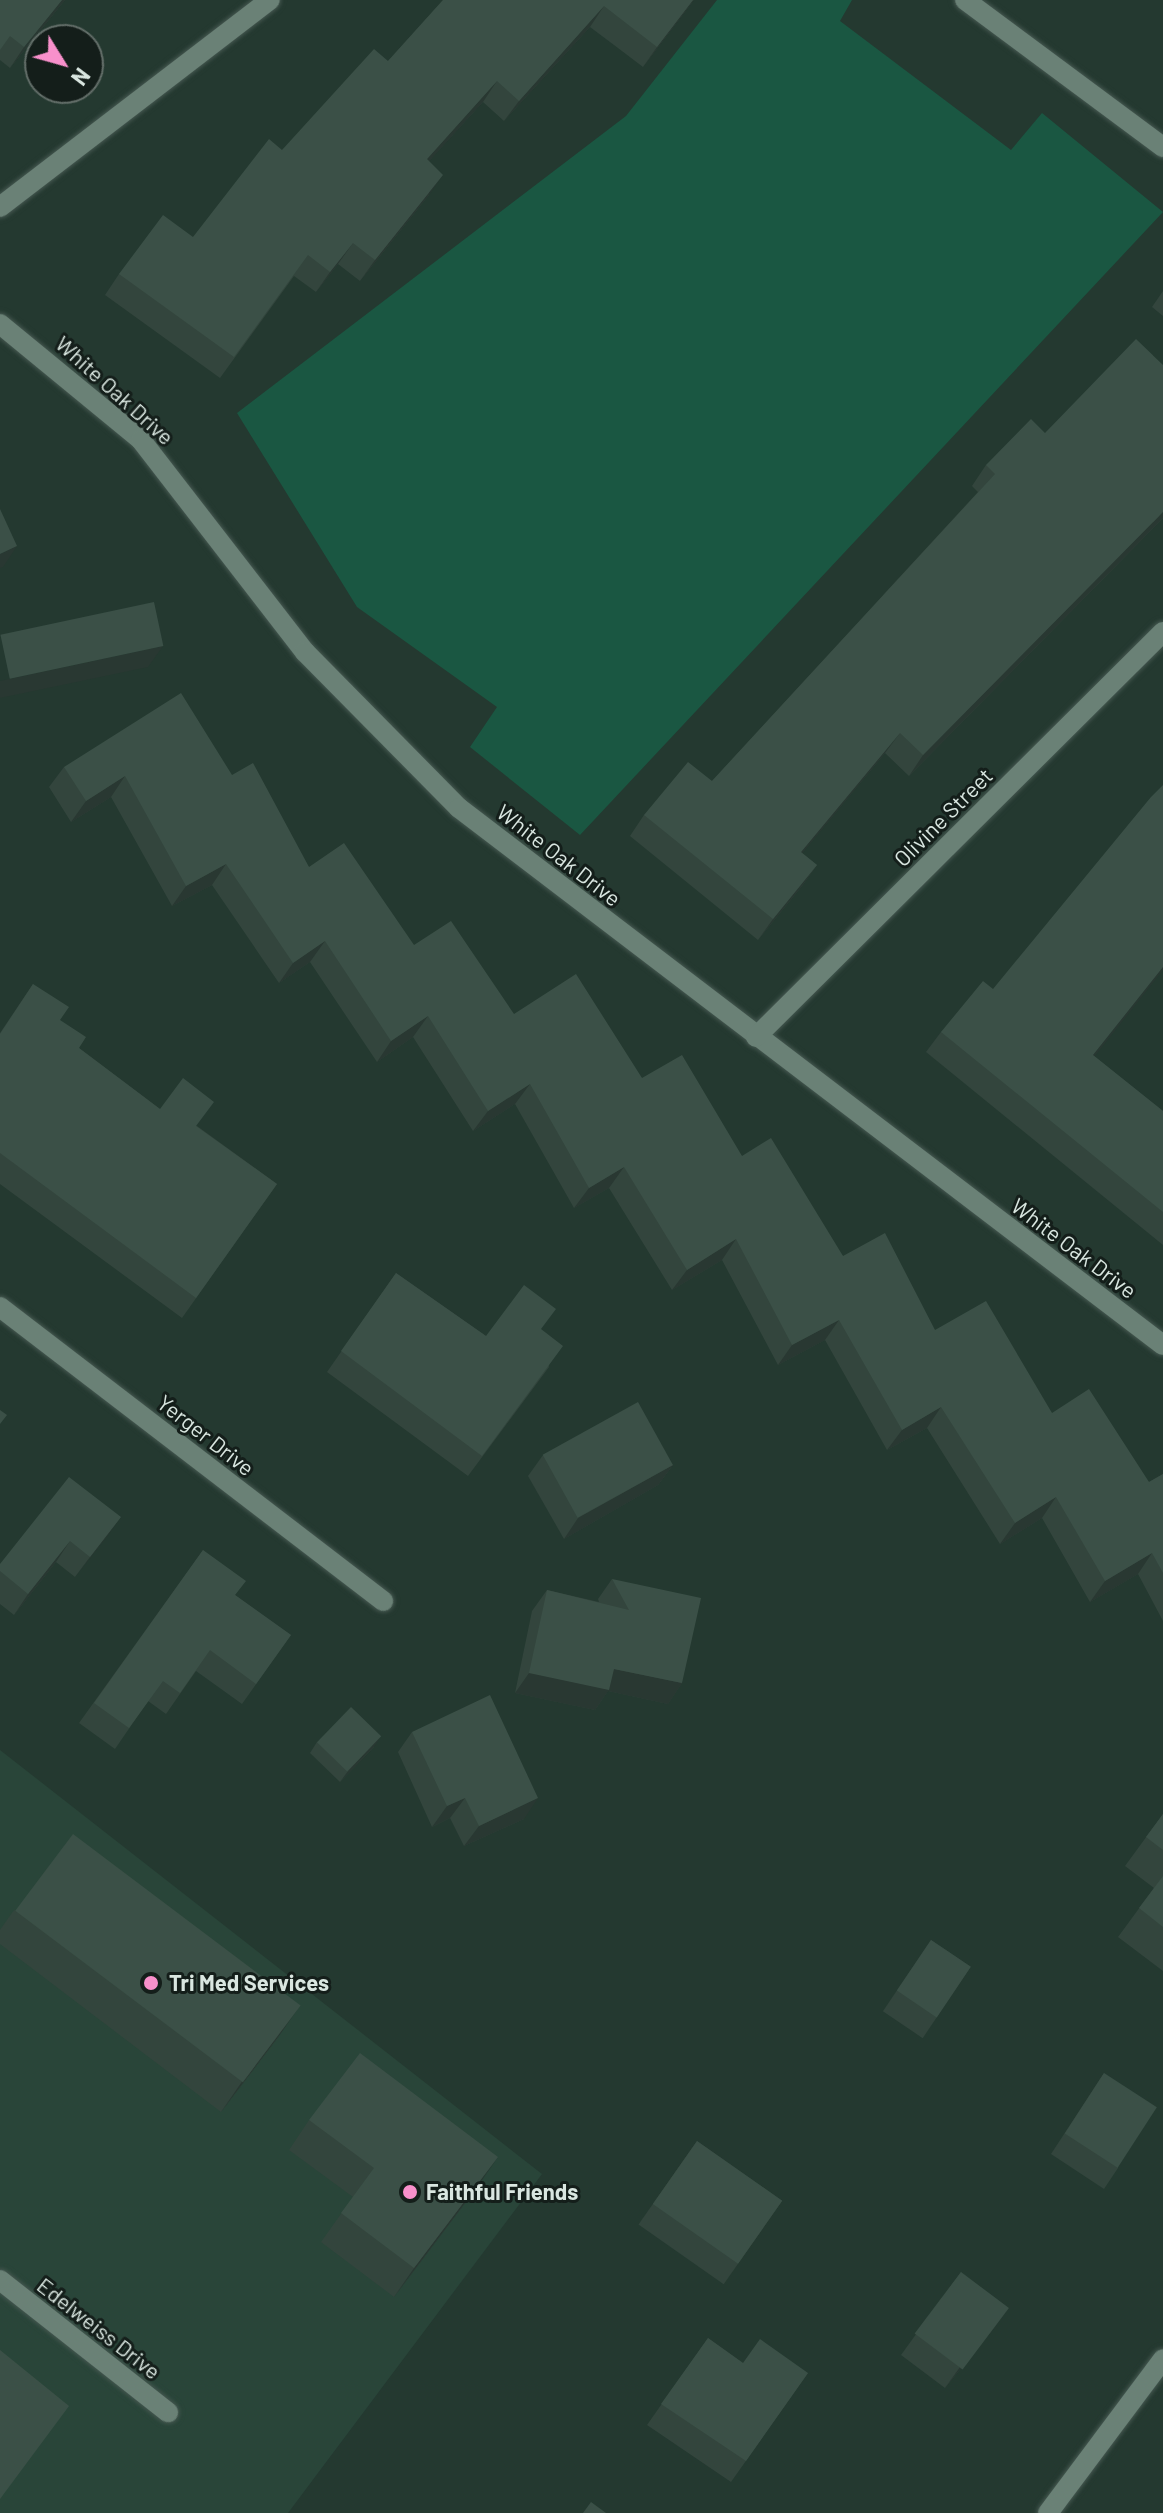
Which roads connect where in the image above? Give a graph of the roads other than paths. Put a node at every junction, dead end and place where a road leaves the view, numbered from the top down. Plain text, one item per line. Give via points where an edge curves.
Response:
1 (270, 0) edge
2 (965, 0) edge
3 (1163, 147) edge
4 (0, 207) edge
5 (0, 324) edge
6 (1163, 632) edge
7 (756, 1037) junction
8 (0, 1307) edge
9 (1163, 1345) edge
10 (383, 1601) dead end
11 (0, 2280) edge
12 (1163, 2359) edge
13 (168, 2412) dead end
14 (1048, 2513) edge

1 - 4 street
2 - 3 street
5 - 7 street, White Oak Drive via 141,440 377,732 459,808
6 - 7 street, Olivine Street
7 - 9 street, White Oak Drive
8 - 10 street, Yerger Drive
11 - 13 street, Edelweiss Drive
12 - 14 street

